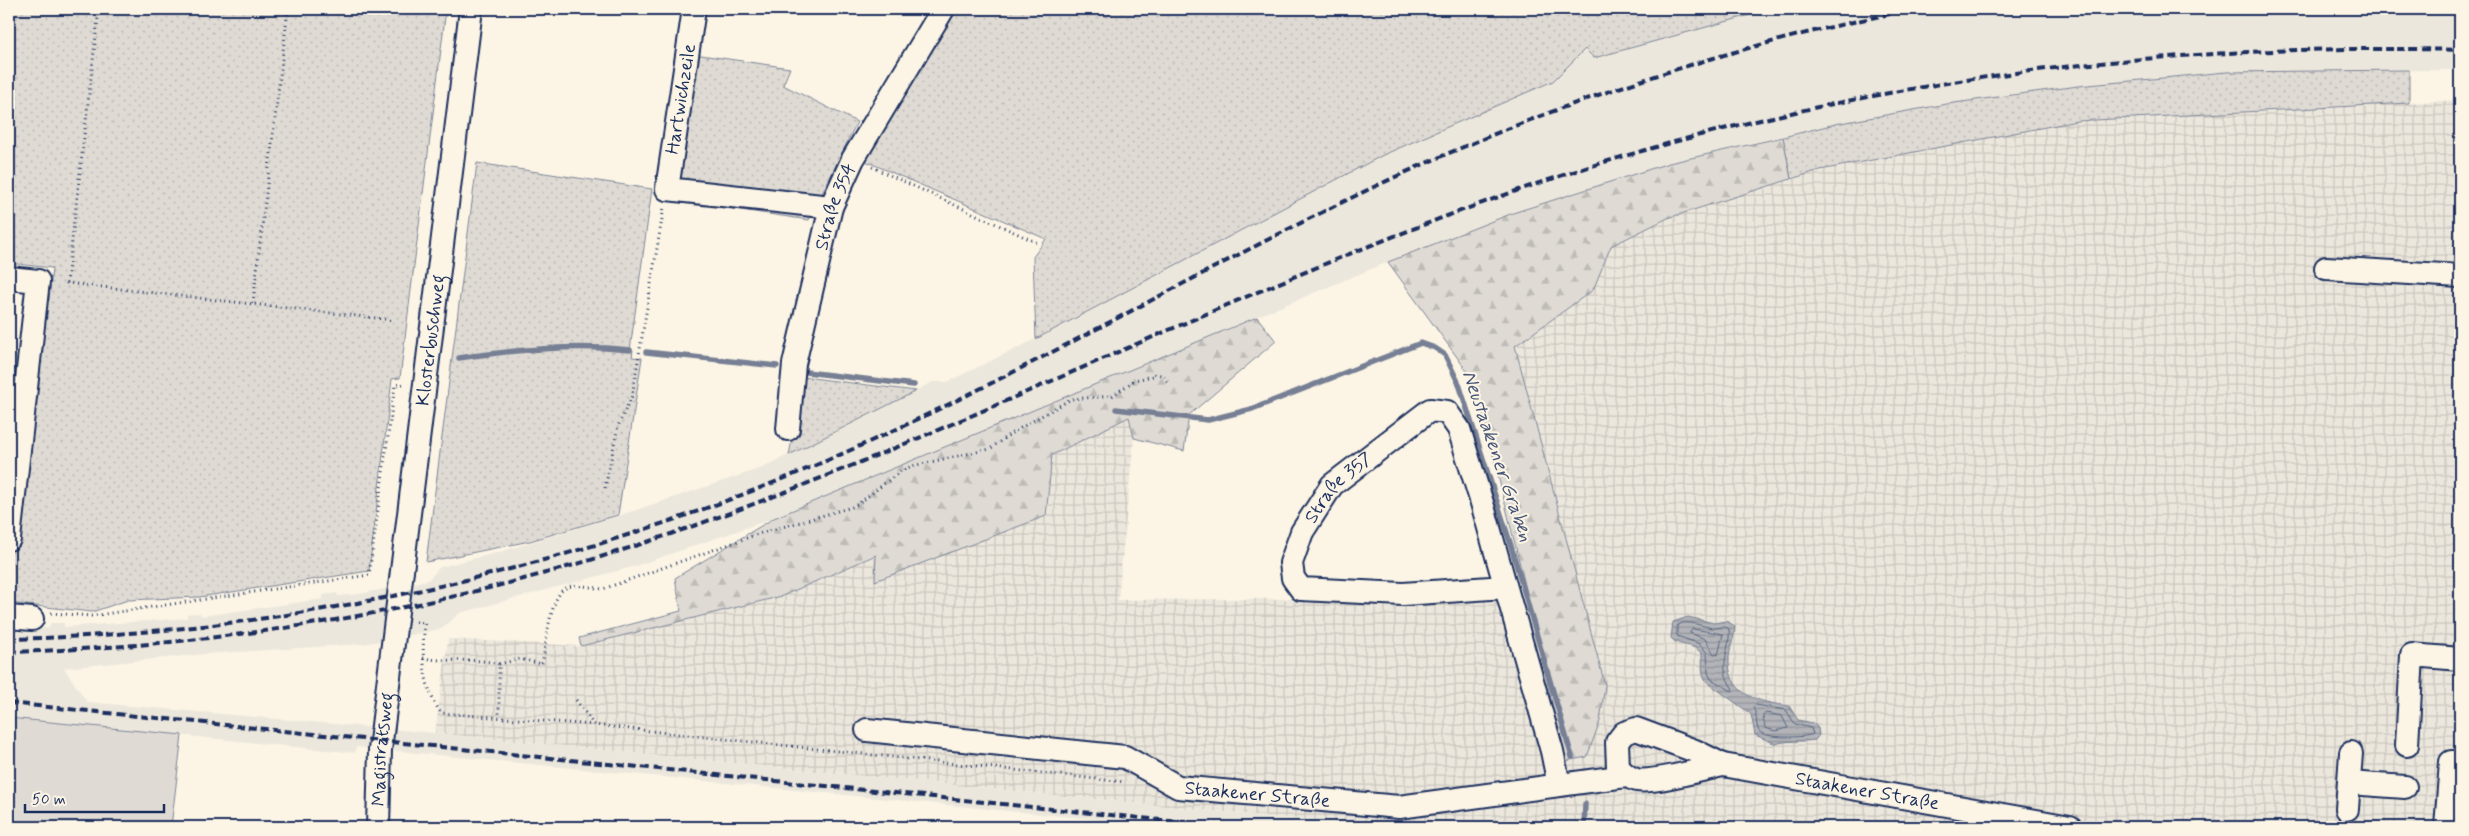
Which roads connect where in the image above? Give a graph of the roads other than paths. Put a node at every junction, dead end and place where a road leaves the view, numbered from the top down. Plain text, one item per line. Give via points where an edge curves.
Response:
1 (470, 9) edge
2 (694, 9) edge
3 (943, 9) edge
4 (831, 207) junction
5 (2326, 268) dead end
6 (2460, 276) edge
7 (9, 278) edge
8 (788, 429) dead end
9 (9, 539) edge
10 (1505, 587) junction
11 (9, 617) edge
12 (32, 619) road end
13 (2460, 658) edge
14 (389, 672) joint
15 (867, 730) dead end
16 (2407, 745) dead end
17 (2351, 753) dead end
18 (2460, 763) edge
19 (1723, 764) junction
20 (1626, 776) junction
21 (2349, 783) junction
22 (1559, 786) junction
23 (2405, 787) dead end
24 (2346, 809) dead end
25 (2451, 819) edge
26 (2021, 822) edge
27 (378, 827) edge
28 (2070, 827) edge

1 - 14 street, Klosterbuschweg
2 - 4 street, Hartwichzeile via 668,189
3 - 4 street, Straße 354 via 853,159
4 - 8 street, Straße 354 via 794,364
5 - 6 street
7 - 9 street via 38,281
10 - 10 street, Straße 357 via 1404,594 1300,589 1293,578 1292,563 1302,532 1332,485 1430,410 1447,412 1458,429
10 - 22 street, Straße 357
11 - 12 street
13 - 16 street via 2412,655
14 - 27 street, Magistratsweg via 380,750
15 - 22 street, Staakener Straße via 1125,757 1178,787 1399,807
17 - 21 street
18 - 25 street via 2451,762
19 - 20 street, Staakener Straße via 1685,774 1638,780
19 - 20 street, Staakener Straße via 1636,729 1624,733 1617,742 1618,767
19 - 26 street, Staakener Straße
20 - 22 street, Staakener Straße
21 - 23 street
21 - 24 street
26 - 28 street, Staakener Straße

